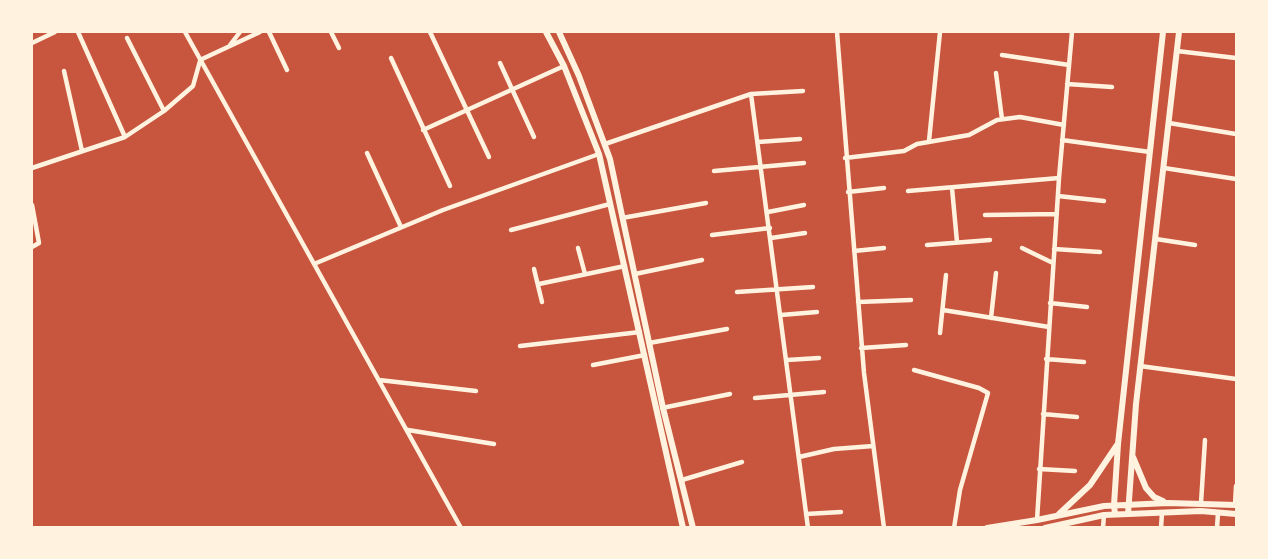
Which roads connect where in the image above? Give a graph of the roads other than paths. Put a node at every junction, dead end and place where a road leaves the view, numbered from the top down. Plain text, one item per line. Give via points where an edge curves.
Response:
1 (55, 32) edge
2 (78, 32) edge
3 (185, 32) edge
4 (240, 32) edge
5 (260, 32) edge
6 (270, 32) edge
7 (331, 32) edge
8 (430, 32) edge
9 (546, 32) edge
10 (559, 32) edge
11 (837, 32) edge
12 (940, 32) edge
13 (1072, 32) edge
14 (1163, 32) edge
15 (1179, 32) edge
16 (127, 38) dead end
17 (32, 43) edge
18 (229, 46) junction
19 (339, 48) dead end
20 (1177, 51) junction
21 (1002, 55) dead end
22 (391, 58) dead end
23 (1237, 58) edge
24 (200, 60) junction
25 (500, 63) dead end
26 (1069, 65) junction
27 (564, 66) junction
28 (287, 70) dead end
29 (64, 71) dead end
30 (996, 73) dead end
31 (1067, 84) junction
32 (1112, 86) dead end
33 (512, 88) junction
34 (803, 91) dead end
35 (751, 94) junction
36 (466, 110) junction
37 (164, 111) junction
38 (1002, 119) junction
39 (1169, 123) junction
40 (1064, 125) junction
41 (424, 130) junction
42 (1237, 134) edge
43 (125, 137) junction
44 (534, 137) dead end
45 (800, 139) dead end
46 (1062, 140) junction
47 (929, 141) junction
48 (758, 142) junction
49 (605, 144) junction
50 (82, 151) junction
51 (1150, 152) junction
52 (367, 153) dead end
53 (599, 154) junction
54 (489, 158) dead end
55 (845, 158) junction
56 (804, 163) dead end
57 (761, 167) junction
58 (32, 168) edge
59 (1164, 168) junction
60 (714, 171) dead end
61 (1059, 178) junction
62 (1237, 179) edge
63 (450, 186) dead end
64 (884, 188) dead end
65 (952, 188) junction
66 (908, 191) dead end
67 (848, 192) junction
68 (1058, 196) junction
69 (1104, 201) dead end
70 (706, 203) dead end
71 (611, 204) junction
72 (32, 205) edge
73 (804, 205) dead end
74 (768, 212) junction
75 (1057, 214) junction
76 (985, 215) dead end
77 (622, 218) junction
78 (401, 228) junction
79 (770, 228) junction
80 (511, 230) dead end
81 (805, 233) dead end
82 (712, 235) dead end
83 (771, 238) junction
84 (1156, 239) junction
85 (990, 240) dead end
86 (957, 242) junction
87 (928, 245) dead end
88 (1195, 245) dead end
89 (32, 247) edge
90 (579, 247) dead end
91 (884, 247) dead end
92 (1022, 248) dead end
93 (1054, 250) junction
94 (854, 251) junction
95 (1100, 252) dead end
96 (702, 260) dead end
97 (1053, 263) junction
98 (314, 264) junction
99 (625, 266) junction
100 (534, 269) dead end
101 (996, 273) dead end
102 (585, 274) junction
103 (634, 274) junction
104 (946, 275) dead end
105 (538, 284) junction
106 (813, 286) dead end
107 (778, 287) junction
108 (737, 292) dead end
109 (911, 300) dead end
110 (542, 302) dead end
111 (858, 302) junction
112 (1050, 303) junction
113 (1087, 307) dead end
114 (943, 310) junction
115 (817, 312) dead end
116 (782, 315) junction
117 (991, 318) junction
118 (1049, 327) junction
119 (727, 328) dead end
120 (640, 332) junction
121 (940, 333) dead end
122 (649, 343) junction
123 (906, 345) dead end
124 (520, 346) dead end
125 (861, 348) junction
126 (646, 355) junction
127 (819, 358) dead end
128 (1046, 359) junction
129 (787, 360) junction
130 (1084, 362) dead end
131 (593, 365) dead end
132 (1140, 366) junction
133 (914, 370) dead end
134 (379, 379) junction
135 (1237, 379) edge
136 (477, 391) dead end
137 (824, 392) dead end
138 (730, 394) dead end
139 (791, 396) junction
140 (754, 398) dead end
141 (661, 408) junction
142 (1042, 414) junction
143 (1077, 417) dead end
144 (407, 430) junction
145 (1119, 433) junction
146 (1133, 437) junction
147 (1205, 440) dead end
148 (494, 444) dead end
149 (1118, 444) junction
150 (873, 446) junction
151 (1132, 453) junction
152 (799, 457) junction
153 (743, 462) dead end
154 (1039, 469) junction
155 (1075, 471) dead end
156 (682, 480) junction
157 (1237, 486) edge
158 (1168, 503) junction
159 (1200, 503) junction
160 (1114, 505) junction
161 (1128, 505) junction
162 (1236, 505) edge
163 (841, 512) dead end
164 (1162, 512) junction
165 (806, 513) junction
166 (1218, 513) junction
167 (1115, 514) junction
168 (1128, 514) junction
169 (1237, 514) edge
170 (1104, 515) junction
171 (1056, 516) junction
172 (1037, 520) junction
173 (1056, 526) edge
174 (461, 527) edge
175 (683, 527) edge
176 (693, 527) edge
177 (808, 527) edge
178 (884, 527) edge
179 (954, 527) edge
180 (987, 527) edge
181 (1045, 527) edge
182 (1103, 527) edge
183 (1161, 527) edge
184 (1217, 527) edge

1 - 17 street
2 - 43 street
3 - 24 street
4 - 18 street
5 - 18 street
6 - 28 street
7 - 19 street
8 - 36 street
9 - 27 main road
10 - 49 main road
11 - 55 street
12 - 47 street
13 - 26 street
14 - 51 main road
15 - 20 main road
16 - 37 street
18 - 24 street
20 - 23 street
20 - 39 main road
21 - 26 street
22 - 41 street
24 - 37 street via 194,86
24 - 98 street
25 - 33 street
26 - 31 street
27 - 33 street
27 - 53 main road
29 - 50 street
30 - 38 street
31 - 32 street
31 - 40 street
33 - 36 street
33 - 44 street
34 - 35 street
35 - 48 street
35 - 49 street
36 - 41 street
36 - 54 street
37 - 43 street
38 - 40 street via 1020,117
38 - 47 street via 969,135
39 - 42 street
39 - 59 main road
40 - 46 street
41 - 63 street
43 - 50 street
45 - 48 street
46 - 51 street
46 - 61 street
47 - 55 street via 904,151
48 - 57 street
49 - 77 main road
50 - 58 street
51 - 145 main road
52 - 78 street
53 - 71 main road
53 - 78 street
55 - 67 street
56 - 57 street
57 - 60 street
57 - 74 street
59 - 62 street
59 - 84 main road
61 - 65 street
61 - 68 street
64 - 67 street
65 - 66 street
65 - 86 street
67 - 94 street
68 - 69 street
68 - 75 street
70 - 77 street
71 - 80 street
71 - 99 main road
72 - 89 street via 39,243
73 - 74 street
74 - 79 street
75 - 76 street
75 - 93 street
77 - 103 main road
78 - 98 street
79 - 82 street
79 - 83 street
81 - 83 street
83 - 107 street
84 - 88 street
84 - 132 main road
85 - 86 street
86 - 87 street
90 - 102 street
91 - 94 street
92 - 97 street
93 - 95 street
93 - 97 street
94 - 111 street
96 - 103 street
97 - 112 street
98 - 134 street
99 - 102 street
99 - 120 main road
100 - 105 street
101 - 117 street
102 - 105 street
103 - 122 main road
104 - 114 street
105 - 110 street
106 - 107 street
107 - 108 street
107 - 116 street
109 - 111 street
111 - 125 street
112 - 113 street
112 - 118 street
114 - 117 street
114 - 121 street
115 - 116 street
116 - 129 street
117 - 118 street
118 - 128 street
119 - 122 street
120 - 124 street
120 - 126 main road
122 - 141 main road
123 - 125 street
125 - 150 street
126 - 131 street
126 - 141 main road
127 - 129 street
128 - 130 street
128 - 142 street
129 - 139 street
132 - 135 street
132 - 146 main road
133 - 179 street via 988,393
134 - 136 street
134 - 144 street
137 - 139 street
138 - 141 street
139 - 140 street
139 - 152 street
141 - 156 main road
141 - 175 main road
142 - 143 street
142 - 154 street
144 - 148 street
144 - 174 street
145 - 146 main road via 1127,440
145 - 149 main road
146 - 151 main road
147 - 159 street
149 - 160 main road
149 - 171 main road via 1090,485
150 - 152 street
150 - 178 street
151 - 158 main road via 1146,488
151 - 161 main road
152 - 165 street
153 - 156 street
154 - 155 street
154 - 172 street
156 - 176 main road
157 - 162 street
158 - 159 main road
158 - 161 main road
159 - 162 main road
160 - 161 main road
160 - 167 main road
160 - 171 main road
161 - 168 main road
163 - 165 street
164 - 166 main road
164 - 168 main road
164 - 183 street
165 - 177 street
166 - 169 main road
166 - 184 street
167 - 168 main road
167 - 170 main road
170 - 173 main road
170 - 182 street
171 - 172 main road
172 - 180 main road
173 - 181 main road

